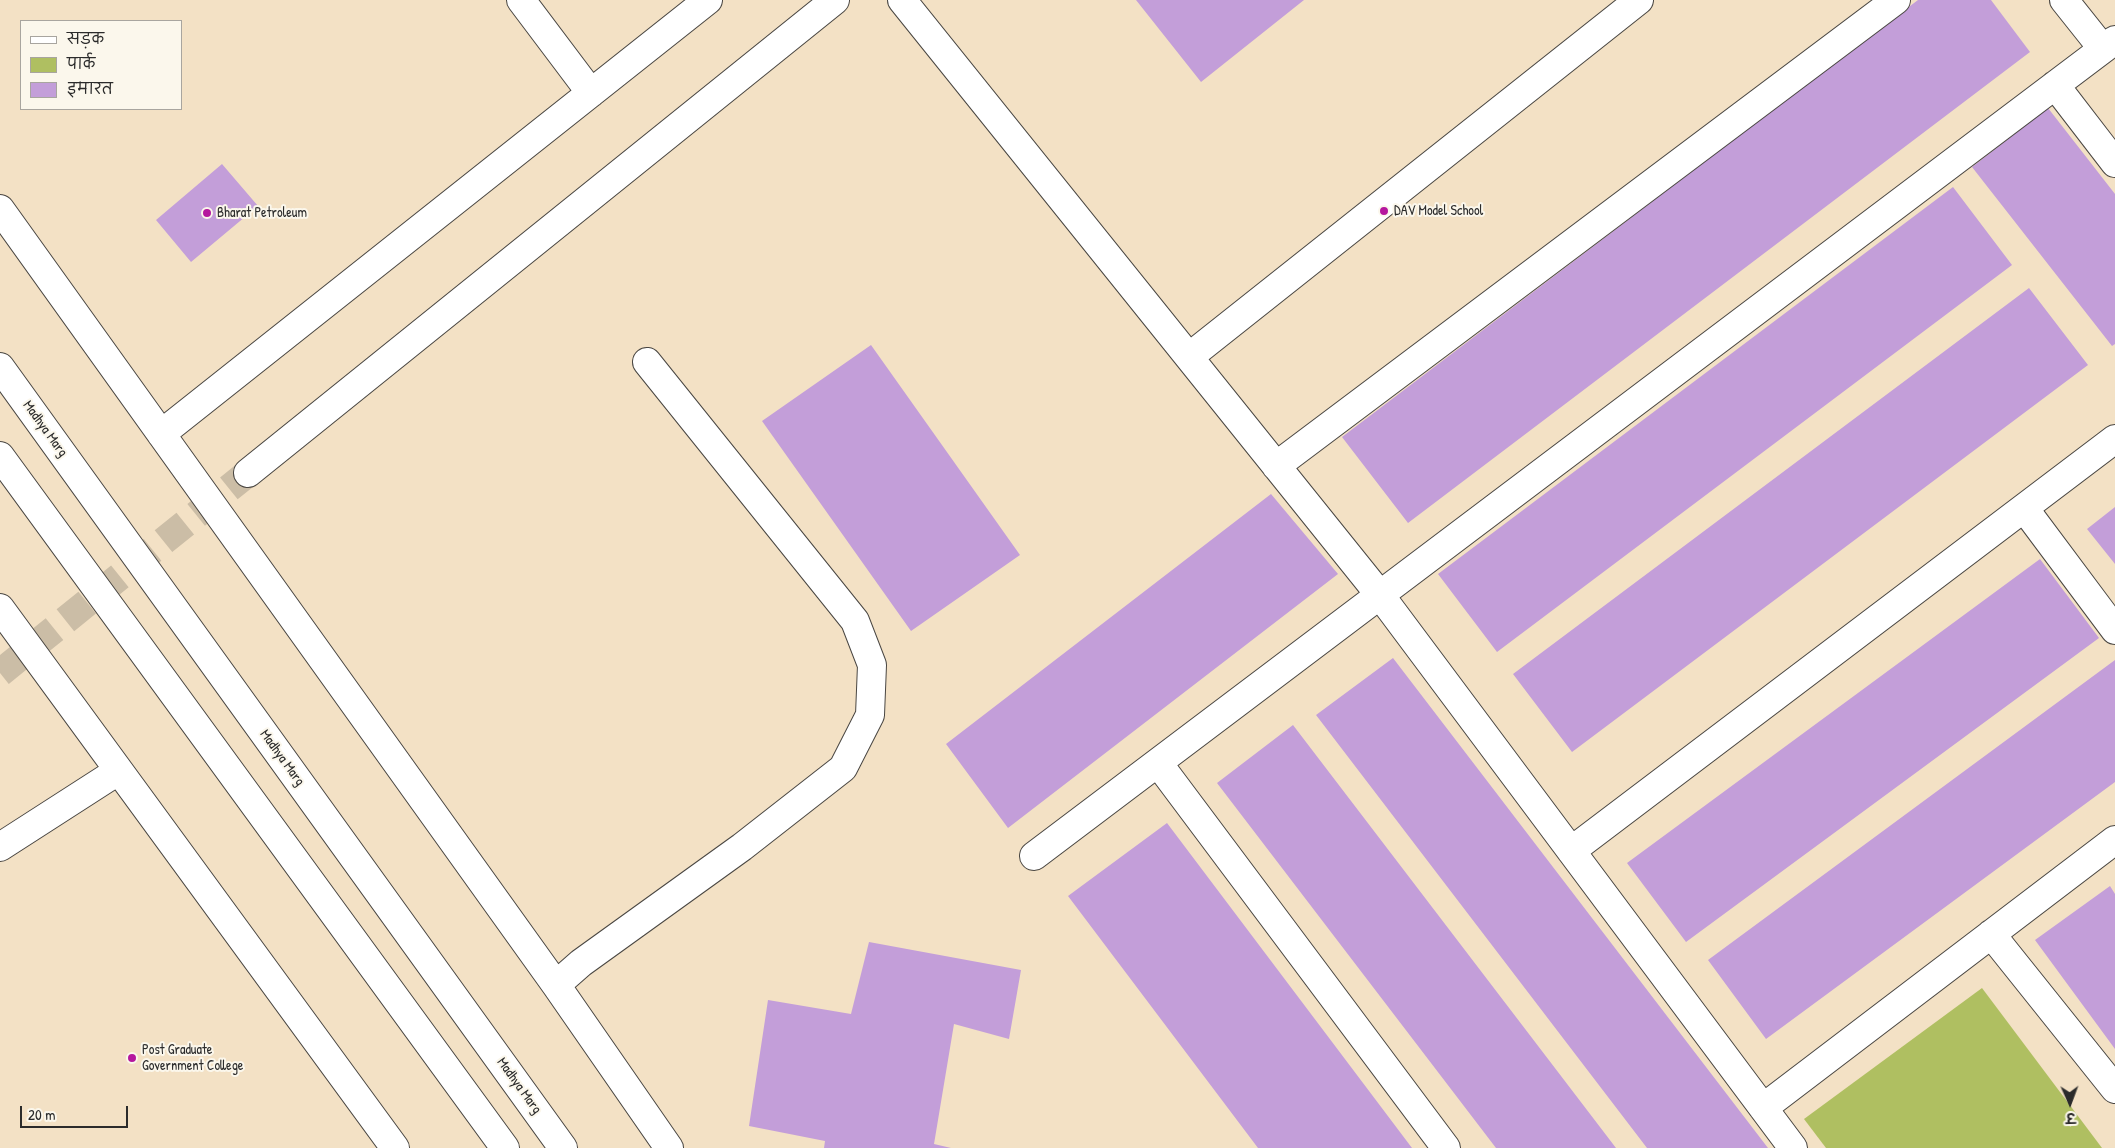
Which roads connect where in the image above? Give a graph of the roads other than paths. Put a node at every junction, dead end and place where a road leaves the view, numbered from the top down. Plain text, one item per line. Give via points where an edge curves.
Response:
1 (521, 0) edge
2 (708, 0) edge
3 (835, 0) edge
4 (902, 0) edge
5 (1639, 0) edge
6 (1896, 0) edge
7 (2064, 0) edge
8 (2109, 44) edge
9 (2055, 85) junction
10 (591, 93) junction
11 (2115, 163) edge
12 (0, 209) edge
13 (1188, 357) junction
14 (647, 362) dead end
15 (0, 367) edge
16 (161, 434) junction
17 (2115, 439) edge
18 (0, 456) edge
19 (1276, 466) junction
20 (248, 473) tunnel mouth
21 (2024, 508) junction
22 (1380, 595) junction
23 (0, 608) edge
24 (2115, 630) edge
25 (1158, 763) junction
26 (118, 771) junction
27 (2115, 840) edge
28 (0, 847) edge
29 (1571, 851) junction
30 (1034, 856) dead end
31 (1991, 934) junction
32 (556, 985) junction
33 (2115, 1089) edge
34 (1763, 1108) junction
35 (395, 1148) edge
36 (505, 1148) edge
37 (563, 1148) edge
38 (669, 1148) edge
39 (1446, 1148) edge
40 (1793, 1148) edge

1 - 10 street
2 - 10 street
3 - 20 street
4 - 13 street
5 - 13 street
6 - 19 street
7 - 8 street
8 - 9 street
9 - 11 street
9 - 22 street
10 - 16 street
12 - 16 street
13 - 19 street
14 - 32 street via 855,621 872,665 870,715 843,768
15 - 37 street, Madhya Marg
16 - 32 street
17 - 21 street
18 - 36 street
19 - 22 street
21 - 24 street
21 - 29 street
22 - 25 street
22 - 29 street
23 - 26 street
25 - 30 street
25 - 39 street
26 - 28 street
26 - 35 street
27 - 31 street
29 - 34 street
31 - 33 street
31 - 34 street
32 - 38 street
34 - 40 street

